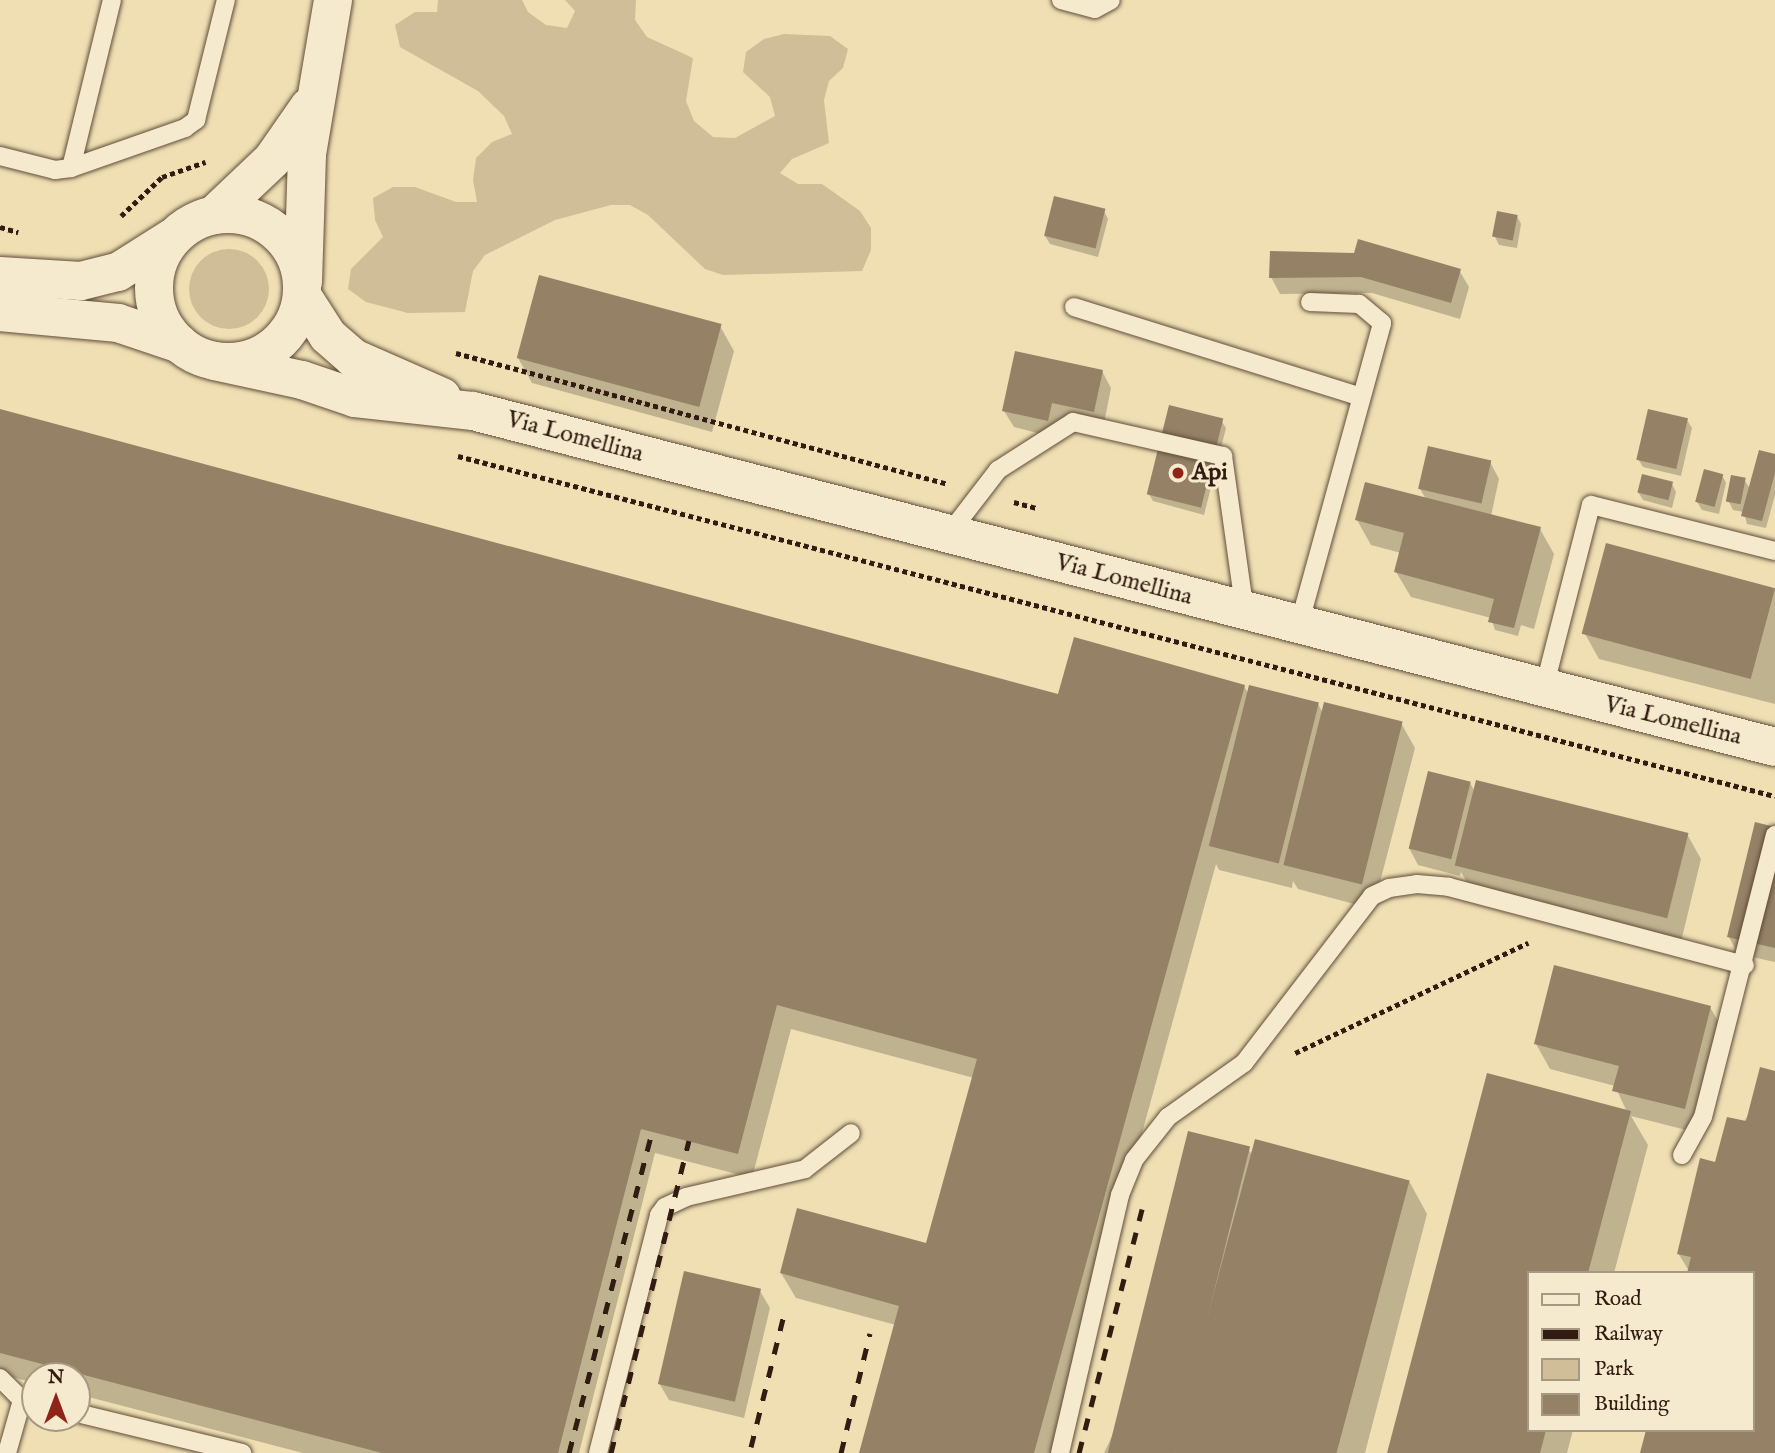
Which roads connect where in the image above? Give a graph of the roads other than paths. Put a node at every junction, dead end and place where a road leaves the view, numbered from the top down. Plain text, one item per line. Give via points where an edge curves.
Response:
1 (112, 0) edge
2 (226, 0) edge
3 (333, 0) edge
4 (1061, 0) edge
5 (1111, 0) edge
6 (314, 100) junction
7 (0, 156) edge
8 (71, 168) junction
9 (214, 215) junction
10 (172, 238) junction
11 (0, 276) edge
12 (303, 289) junction
13 (1310, 302) dead end
14 (1074, 307) dead end
15 (0, 312) edge
16 (180, 344) junction
17 (214, 361) junction
18 (1361, 397) junction
19 (473, 411) junction
20 (948, 535) junction
21 (1775, 551) edge
22 (1245, 612) junction
23 (1299, 625) junction
24 (1544, 688) junction
25 (1775, 747) edge
26 (1775, 835) edge
27 (1745, 965) junction
28 (851, 1133) dead end
29 (1682, 1156) dead end
30 (0, 1378) edge
31 (21, 1395) edge
32 (91, 1416) edge
33 (21, 1420) edge
34 (7, 1453) edge
35 (242, 1453) edge
36 (598, 1453) edge
37 (1060, 1453) edge

1 - 8 lane
2 - 8 lane via 195,120 185,128
3 - 6 main road
4 - 5 lane via 1095,9
6 - 9 main road via 272,160
6 - 12 main road via 303,200
7 - 8 lane via 55,170
9 - 10 main road, Via Lomellina via 198,219
9 - 12 main road, Via Lomellina via 239,214 263,221 283,237 297,257
10 - 11 main road, Via Lomellina via 128,268 81,281
10 - 16 main road, Via Lomellina via 156,267 153,291 158,316
12 - 17 main road, Via Lomellina via 296,320 282,340 262,355 239,362
12 - 19 main road, Via Lomellina via 328,336 353,358
13 - 18 lane via 1359,304 1382,323
14 - 18 lane
15 - 16 main road, Via Lomellina via 118,323
16 - 17 main road, Via Lomellina
17 - 19 main road, Via Lomellina via 302,380 355,398
18 - 23 lane
19 - 20 main road, Via Lomellina
20 - 22 main road, Via Lomellina
20 - 22 lane via 998,470 1073,422 1223,456
21 - 24 lane via 1591,505
22 - 23 main road, Via Lomellina
23 - 24 main road, Via Lomellina
24 - 25 main road, Via Lomellina
26 - 27 lane
27 - 29 lane via 1703,1117
27 - 37 lane via 1449,887 1389,888 1365,904 1244,1063 1168,1117 1134,1160 1119,1195
28 - 36 lane via 805,1169 686,1197 664,1207
30 - 31 lane
32 - 35 lane
33 - 34 lane

